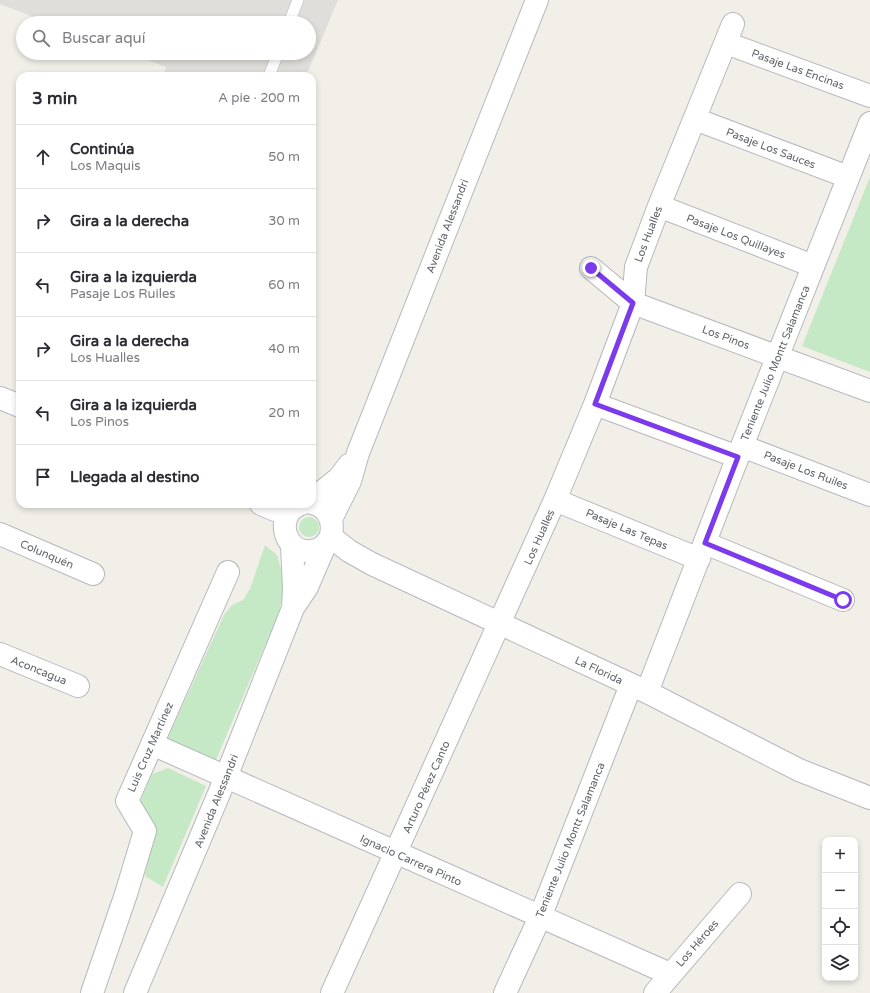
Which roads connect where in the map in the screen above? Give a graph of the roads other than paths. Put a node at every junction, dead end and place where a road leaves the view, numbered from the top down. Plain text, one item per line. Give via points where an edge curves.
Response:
1 (298, 0) edge
2 (536, 0) edge
3 (292, 16) edge
4 (730, 33) joint
5 (275, 60) edge
6 (271, 72) edge
7 (870, 96) edge
8 (695, 119) junction
9 (870, 125) edge
10 (848, 177) junction
11 (659, 206) junction
12 (813, 266) junction
13 (591, 268) dead end
14 (633, 303) junction
15 (778, 356) junction
16 (870, 391) edge
17 (0, 398) edge
18 (16, 404) edge
19 (595, 404) junction
20 (740, 451) junction
21 (358, 453) junction
22 (870, 494) edge
23 (316, 498) edge
24 (555, 500) junction
25 (316, 504) edge
26 (294, 509) edge
27 (329, 533) junction
28 (0, 534) edge
29 (292, 545) junction
30 (702, 551) junction
31 (228, 572) dead end
32 (93, 574) dead end
33 (843, 600) dead end
34 (293, 608) junction
35 (500, 624) junction
36 (0, 654) edge
37 (78, 686) dead end
38 (639, 689) junction
39 (152, 744) junction
40 (226, 777) junction
41 (870, 798) edge
42 (396, 853) junction
43 (740, 894) dead end
44 (540, 917) junction
45 (670, 974) junction
46 (92, 993) edge
47 (136, 993) edge
48 (332, 993) edge
49 (506, 993) edge
50 (655, 993) edge

1 - 3 lane
2 - 21 street, Avenida Alessandri
4 - 7 street, Pasaje Las Encinas
4 - 8 street, Los Hualles
5 - 6 lane
8 - 10 street, Pasaje Los Sauces
8 - 11 street, Los Hualles
9 - 10 street, Teniente Julio Montt Salamanca
10 - 12 street, Teniente Julio Montt Salamanca
11 - 12 street, Pasaje Los Quillayes
11 - 14 street, Los Hualles via 636,267
12 - 15 street, Teniente Julio Montt Salamanca
13 - 14 street, Los Pinos
14 - 15 street, Los Pinos
14 - 19 street, Los Hualles
15 - 16 street, Los Pinos
15 - 20 street, Teniente Julio Montt Salamanca
17 - 18 street
19 - 20 street, Pasaje Los Ruiles
19 - 24 street, Los Hualles
20 - 22 street, Pasaje Los Ruiles
20 - 30 street, Teniente Julio Montt Salamanca
21 - 23 street, Avenida Alessandri via 339,478
21 - 27 street, Avenida Alessandri via 350,481
24 - 30 street, Pasaje Las Tepas
24 - 35 street, Los Hualles
25 - 27 street, La Florida via 328,512
26 - 29 street via 284,522 285,534
27 - 29 street via 319,548 312,551 305,551
27 - 34 street, Avenida Alessandri via 307,587
27 - 35 street, La Florida via 349,551 372,564
28 - 32 street, Colunquén
29 - 34 street, Avenida Alessandri
30 - 33 street, Pasaje Las Tepas
30 - 38 street, Teniente Julio Montt Salamanca
31 - 39 street, Luis Cruz Martínez
34 - 40 street, Avenida Alessandri
35 - 38 street, La Florida
35 - 42 street, Arturo Pérez Canto
36 - 37 street, Aconcagua
38 - 41 street, La Florida via 799,770
38 - 44 street, Teniente Julio Montt Salamanca
39 - 40 street, Ignacio Carrera Pinto
39 - 46 street, Luis Cruz Martínez via 127,801 145,831
40 - 42 street, Ignacio Carrera Pinto
40 - 47 street, Avenida Alessandri
42 - 44 street, Ignacio Carrera Pinto
42 - 48 street, Arturo Pérez Canto
43 - 45 street, Los Héroes
44 - 45 street, Ignacio Carrera Pinto
44 - 49 street, Teniente Julio Montt Salamanca
45 - 50 street, Los Héroes

